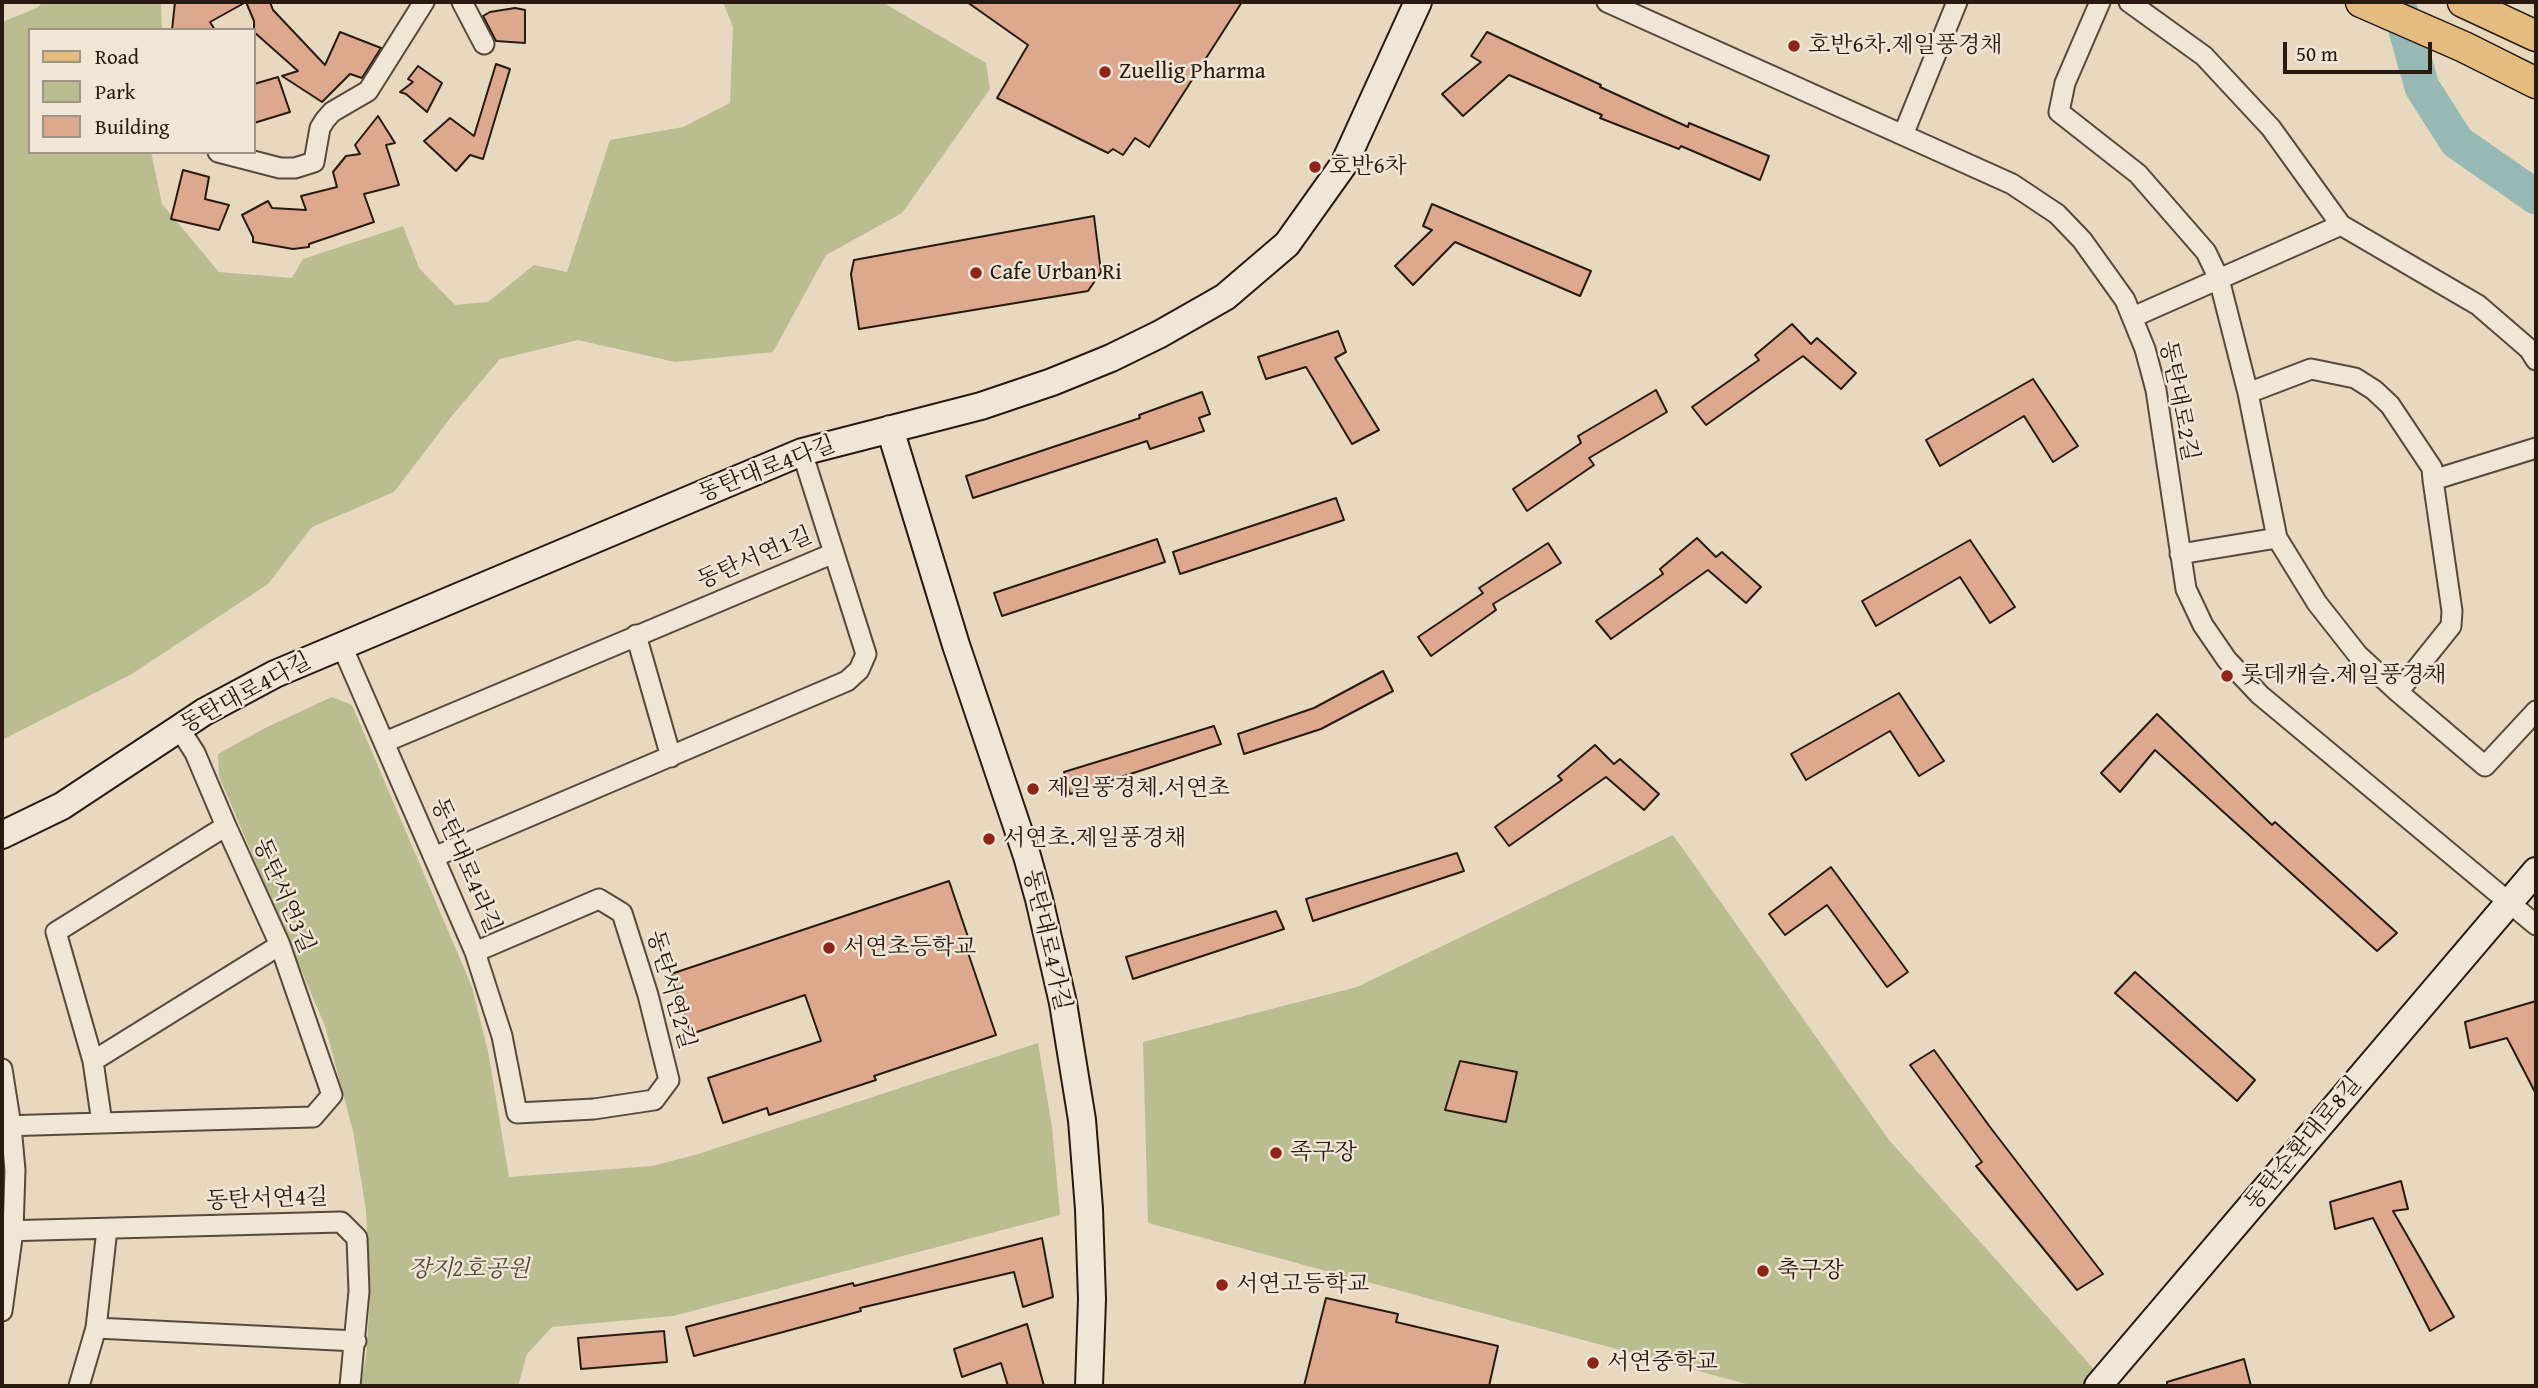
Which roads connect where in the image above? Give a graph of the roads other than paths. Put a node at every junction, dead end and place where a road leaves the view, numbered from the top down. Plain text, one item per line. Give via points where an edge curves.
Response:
1 (424, 2) edge
2 (462, 2) edge
3 (1418, 2) edge
4 (1607, 2) edge
5 (1957, 2) edge
6 (2100, 2) edge
7 (2129, 2) edge
8 (2361, 2) edge
9 (2468, 4) edge
10 (2536, 36) edge
11 (484, 44) dead end
12 (2536, 82) edge
13 (1903, 135) junction
14 (226, 154) edge
15 (2341, 225) junction
16 (2219, 279) junction
17 (2133, 317) junction
18 (2536, 360) edge
19 (2248, 393) junction
20 (890, 429) junction
21 (2536, 447) edge
22 (802, 452) junction
23 (2433, 480) junction
24 (2277, 538) junction
25 (834, 553) junction
26 (2180, 554) junction
27 (636, 635) junction
28 (342, 646) junction
29 (2398, 692) junction
30 (2536, 711) edge
31 (179, 728) junction
32 (385, 742) junction
33 (671, 757) junction
34 (226, 826) junction
35 (2, 835) edge
36 (434, 857) junction
37 (2536, 871) edge
38 (2510, 902) junction
39 (2536, 925) edge
40 (279, 945) junction
41 (475, 952) junction
42 (93, 1061) junction
43 (2, 1069) edge
44 (517, 1113) joint
45 (102, 1123) junction
46 (6, 1126) edge
47 (107, 1229) junction
48 (7, 1231) edge
49 (2, 1311) edge
50 (96, 1328) junction
51 (356, 1341) junction
52 (79, 1386) edge
53 (350, 1386) edge
54 (1088, 1386) edge
55 (2098, 1386) edge

1 - 14 street via 368,91 325,120 314,162 279,168
2 - 11 street
3 - 20 street, 동탄대로4다길 via 1344,164 1287,244 1248,279 1225,297 1111,358 981,406
4 - 13 street, 동탄대로2길
5 - 13 street
6 - 16 street via 2065,83 2059,112 2138,174 2206,252
7 - 15 street via 2204,55 2272,128
8 - 12 main road
9 - 10 main road
13 - 17 street, 동탄대로2길 via 2011,184 2057,214 2082,240
15 - 16 street
15 - 18 street via 2479,305
16 - 17 street
16 - 19 street
17 - 26 street, 동탄대로2길 via 2155,390
19 - 23 street via 2312,369 2355,378 2390,405 2432,468
19 - 24 street
20 - 22 street, 동탄대로4다길
20 - 54 street, 동탄대로4가길 via 1027,856 1063,1003 1082,1120 1089,1209 1092,1299
21 - 23 street
22 - 25 street
22 - 28 street, 동탄대로4다길
23 - 29 street via 2451,626
24 - 26 street
24 - 29 street via 2317,603 2358,655
25 - 27 street, 동탄서연1길
25 - 33 street, 동탄서연1길 via 866,654 859,670 847,681
26 - 38 street, 동탄대로2길 via 2186,589 2203,625 2260,695
27 - 32 street, 동탄서연1길
27 - 33 street
28 - 31 street, 동탄대로4다길 via 275,674
28 - 32 street, 동탄대로4라길
29 - 30 street via 2485,766
31 - 34 street via 195,753
31 - 35 street, 동탄대로4다길 via 62,806
32 - 36 street, 동탄대로4라길
33 - 36 street, 동탄서연1길
34 - 40 street, 동탄서연3길
34 - 42 street, 동탄서연3길 via 56,932
36 - 41 street, 동탄대로4라길
37 - 38 street, 동탄순환대로8길
38 - 39 street, 동탄대로2길
38 - 55 street, 동탄순환대로8길
40 - 42 street
40 - 45 street, 동탄서연3길 via 332,1095 313,1117
41 - 44 street, 동탄대로4라길 via 502,1036
41 - 44 street, 동탄서연2길 via 599,899 622,913 648,995 669,1080 654,1100
42 - 45 street, 동탄서연3길
43 - 46 street
45 - 46 street, 동탄서연3길
46 - 48 street via 15,1170
47 - 48 street, 동탄서연4길
47 - 50 street
47 - 51 street, 동탄서연4길 via 341,1222 357,1238
48 - 49 street
50 - 51 street
50 - 52 street
51 - 53 street, 동탄서연4길

